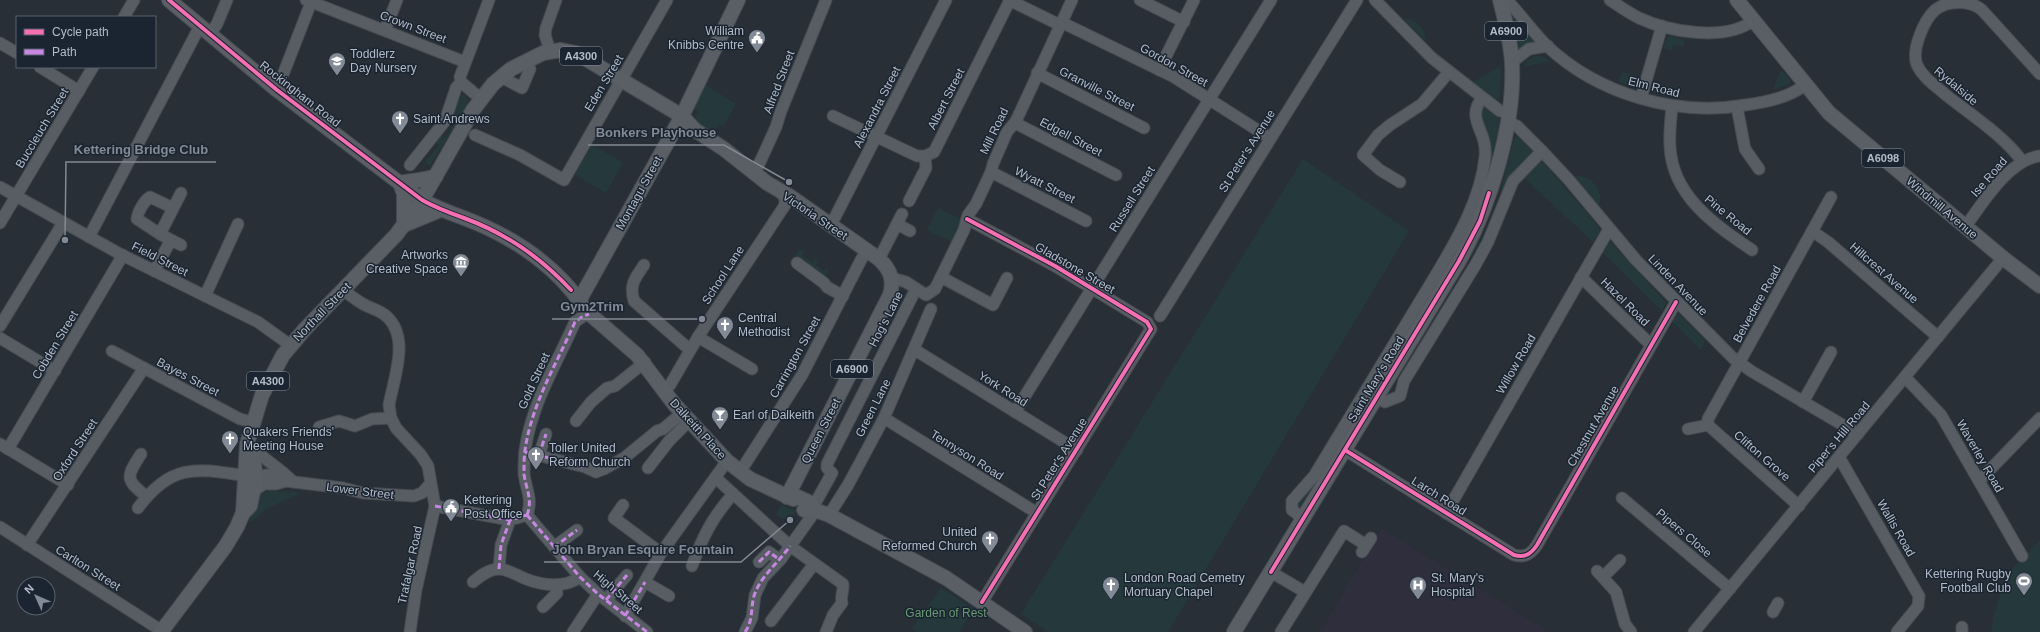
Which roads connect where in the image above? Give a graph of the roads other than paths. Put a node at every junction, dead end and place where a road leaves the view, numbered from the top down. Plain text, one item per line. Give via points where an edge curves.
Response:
1 (134, 0) edge
2 (169, 0) edge
3 (227, 0) edge
4 (397, 0) edge
5 (489, 0) edge
6 (556, 0) edge
7 (667, 0) edge
8 (738, 0) edge
9 (826, 0) edge
10 (946, 0) edge
11 (1010, 0) edge
12 (1072, 0) edge
13 (1140, 0) edge
14 (1194, 0) edge
15 (1271, 0) edge
16 (1357, 0) edge
17 (1375, 0) edge
18 (1500, 0) edge
19 (1508, 0) edge
20 (1610, 0) edge
21 (1737, 0) edge
22 (310, 1) edge
23 (1979, 3) edge
24 (1935, 4) edge
25 (125, 16) edge
26 (1754, 20) junction
27 (1184, 22) junction
28 (1061, 24) junction
29 (1662, 26) junction
30 (205, 30) junction
31 (385, 30) junction
32 (0, 43) edge
33 (1548, 46) junction
34 (550, 51) junction
35 (16, 52) edge
36 (466, 62) junction
37 (1512, 62) junction
38 (42, 68) edge
39 (92, 68) edge
40 (530, 69) dead end
41 (1159, 70) junction
42 (1449, 72) junction
43 (1037, 73) junction
44 (2040, 74) edge
45 (501, 78) junction
46 (621, 80) junction
47 (461, 82) junction
48 (1805, 85) junction
49 (277, 90) junction
50 (79, 91) junction
51 (1482, 98) junction
52 (1641, 98) junction
53 (481, 99) junction
54 (1209, 100) junction
55 (1672, 106) junction
56 (1737, 107) junction
57 (682, 116) junction
58 (833, 116) dead end
59 (1508, 117) junction
60 (1016, 121) junction
61 (1144, 128) dead end
62 (475, 135) dead end
63 (876, 136) junction
64 (1270, 138) junction
65 (1542, 150) junction
66 (925, 156) junction
67 (2040, 156) edge
68 (2022, 161) junction
69 (410, 165) dead end
70 (1760, 169) dead end
71 (991, 172) junction
72 (755, 173) junction
73 (1116, 175) dead end
74 (436, 176) junction
75 (1400, 182) dead end
76 (400, 183) junction
77 (0, 187) edge
78 (181, 193) dead end
79 (781, 193) junction
80 (16, 196) junction
81 (1831, 197) dead end
82 (909, 201) dead end
83 (431, 205) junction
84 (173, 208) junction
85 (902, 214) dead end
86 (967, 219) junction
87 (1086, 221) dead end
88 (0, 223) edge
89 (63, 223) junction
90 (238, 224) dead end
91 (897, 224) junction
92 (404, 225) junction
93 (831, 225) junction
94 (1965, 227) junction
95 (1609, 229) junction
96 (910, 231) dead end
97 (1812, 231) junction
98 (160, 234) junction
99 (89, 237) junction
100 (1752, 250) dead end
101 (123, 255) junction
102 (873, 256) junction
103 (2003, 258) junction
104 (797, 263) dead end
105 (644, 265) dead end
106 (154, 271) junction
107 (941, 277) junction
108 (1581, 277) junction
109 (892, 278) junction
110 (1007, 278) dead end
111 (2040, 286) edge
112 (1092, 288) junction
113 (916, 289) junction
114 (343, 290) junction
115 (205, 296) junction
116 (582, 296) junction
117 (843, 296) junction
118 (1676, 302) junction
119 (931, 309) dead end
120 (589, 314) junction
121 (1160, 316) dead end
122 (1150, 325) joint
123 (0, 326) edge
124 (698, 337) junction
125 (1938, 337) junction
126 (0, 338) edge
127 (290, 345) junction
128 (1651, 345) junction
129 (690, 350) junction
130 (915, 350) junction
131 (112, 351) dead end
132 (1830, 352) dead end
133 (644, 362) junction
134 (1739, 362) junction
135 (144, 368) junction
136 (752, 369) dead end
137 (54, 371) junction
138 (1905, 377) junction
139 (664, 390) junction
140 (1376, 398) junction
141 (1803, 402) junction
142 (1015, 412) junction
143 (685, 417) junction
144 (390, 418) junction
145 (884, 418) junction
146 (2040, 418) edge
147 (576, 421) dead end
148 (253, 422) junction
149 (1708, 425) junction
150 (319, 427) dead end
151 (1688, 430) dead end
152 (546, 434) dead end
153 (1858, 434) junction
154 (251, 443) junction
155 (4, 446) edge
156 (1077, 450) junction
157 (1345, 450) junction
158 (525, 452) junction
159 (141, 454) dead end
160 (539, 455) junction
161 (1839, 457) junction
162 (734, 467) junction
163 (648, 468) dead end
164 (716, 478) junction
165 (1979, 481) junction
166 (290, 482) junction
167 (253, 483) junction
168 (430, 484) junction
169 (68, 485) junction
170 (733, 494) junction
171 (146, 496) junction
172 (417, 496) junction
173 (790, 498) junction
174 (1622, 498) dead end
175 (434, 505) junction
176 (623, 505) dead end
177 (1799, 506) junction
178 (138, 508) dead end
179 (819, 511) junction
180 (1446, 512) junction
181 (1037, 513) junction
182 (527, 515) junction
183 (1303, 518) junction
184 (510, 520) junction
185 (0, 528) edge
186 (577, 530) dead end
187 (28, 545) junction
188 (1366, 545) dead end
189 (790, 546) junction
190 (554, 547) junction
191 (660, 553) junction
192 (1524, 556) joint
193 (2022, 556) dead end
194 (780, 560) junction
195 (1620, 560) dead end
196 (759, 562) dead end
197 (814, 564) junction
198 (692, 566) dead end
199 (499, 569) junction
200 (1271, 572) junction
201 (627, 575) dead end
202 (580, 577) junction
203 (473, 582) dead end
204 (645, 582) junction
205 (555, 585) junction
206 (1730, 589) junction
207 (1305, 592) junction
208 (669, 596) dead end
209 (602, 597) junction
210 (982, 602) junction
211 (543, 607) dead end
212 (625, 616) junction
213 (771, 621) dead end
214 (162, 631) edge
215 (644, 631) edge
216 (410, 632) edge
217 (573, 632) edge
218 (745, 632) edge
219 (826, 632) edge
220 (1025, 632) edge
221 (1234, 632) edge
222 (1281, 632) edge
223 (1631, 632) edge
224 (1694, 632) edge
225 (1898, 632) edge

1 - 25 street
2 - 30 main road, Rockingham Road
3 - 30 street via 217,24
4 - 31 street
5 - 36 street
6 - 34 street via 546,28
7 - 46 street, Eden Street
8 - 57 main road, Montagu Street
9 - 72 street, Alfred Street via 776,128
10 - 63 street, Alexandra Street
11 - 28 street, Gordon Street
11 - 66 street, Albert Street via 934,151
12 - 28 street, Mill Road
13 - 27 street
14 - 27 street
15 - 54 street, Russell Street
16 - 64 street, St Peter's Avenue
17 - 42 street, Linden Avenue
18 - 37 main road, Saint Mary's Road / A6900
19 - 33 street, Elm Road
20 - 29 street via 1640,18
21 - 26 main road, Windmill Avenue / A6098
22 - 31 street, Crown Street
22 - 49 street
23 - 24 street, Rydalside via 1958,1
23 - 44 street, Rydalside
24 - 68 street, Rydalside via 1915,50 1921,73 2007,145
26 - 29 street via 1747,26 1731,31 1691,32
26 - 48 main road, Windmill Avenue / A6098
27 - 41 street
28 - 41 street, Gordon Street
28 - 43 street, Mill Road
29 - 52 street
30 - 49 main road, Rockingham Road
30 - 99 street
31 - 36 street, Crown Street
32 - 35 street
33 - 37 street via 1529,49
33 - 52 street, Elm Road via 1581,71 1616,90
34 - 45 main road, A4300 via 526,60
34 - 46 main road, A4300 via 571,51
36 - 47 street
37 - 59 main road, Saint Mary's Road / A6900
38 - 50 street
39 - 50 street, Buccleuch Street
40 - 45 street via 522,88
41 - 54 street, Gordon Street
42 - 51 street, Linden Avenue
42 - 75 street via 1422,104 1390,124 1363,155 1380,170
43 - 60 street, Mill Road
43 - 61 street, Granville Street
45 - 53 main road, A4300
46 - 57 main road, A4300
46 - 62 street, Eden Street via 564,180 520,155
47 - 53 street
47 - 69 street via 456,88 445,120
48 - 56 street, Elm Road via 1776,99
48 - 94 main road, Windmill Avenue / A6098 via 1842,125
49 - 76 main road, Rockingham Road
50 - 80 street, Buccleuch Street
51 - 59 street, Linden Avenue
51 - 183 street, Saint Mary's Road via 1475,108 1474,117 1485,140 1485,158 1468,215 1448,255 1310,482 1292,501 1292,510
52 - 55 street, Elm Road
53 - 74 main road, A4300
54 - 64 street, Gordon Street
54 - 112 street, Russell Street
55 - 56 street, Elm Road
55 - 100 street, Pine Road via 1670,147 1683,188 1691,201 1707,217
56 - 70 street via 1745,150
57 - 72 main road, Victoria Street via 695,130
57 - 116 main road, Montagu Street
58 - 63 street
59 - 65 street, Linden Avenue
59 - 140 main road, Saint Mary's Road / A6900 via 1489,193 1470,243
60 - 71 street, Mill Road via 1007,132
60 - 73 street, Edgell Street via 1019,125
63 - 66 street via 917,156
63 - 93 street, Alexandra Street
64 - 121 street, St Peter's Avenue
65 - 95 street, Linden Avenue
65 - 140 street, Saint Mary's Road via 1508,190 1488,242 1404,381 1400,396 1385,402
66 - 82 street via 926,168
67 - 68 street, Ise Road
68 - 94 street, Ise Road via 2007,174
71 - 86 street, Mill Road
71 - 87 street, Wyatt Street
72 - 79 main road, Victoria Street
74 - 76 main road via 422,181
74 - 83 main road, A4300
76 - 83 main road, Rockingham Road
76 - 92 main road via 404,194
77 - 80 street, Field Street
78 - 84 street
79 - 93 main road, Victoria Street
79 - 124 street, School Lane via 785,198 785,205
80 - 88 street, Buccleuch Street
80 - 89 street, Field Street
81 - 97 street, Belvedere Road
83 - 92 main road
83 - 92 main road, Northall Street / A4300
83 - 116 main road, Rockingham Road via 480,225 526,249
84 - 98 street
84 - 98 street via 150,197 137,216 140,223
85 - 91 street
86 - 107 street, Mill Road
86 - 112 street, Gladstone Street
89 - 99 street, Field Street
89 - 123 street
90 - 115 street
91 - 96 street
91 - 102 street
92 - 114 main road, Northall Street / A4300 via 376,258
93 - 102 main road, Victoria Street
94 - 103 main road, Windmill Avenue / A6098
95 - 108 street, Willow Road
95 - 118 street, Linden Avenue
97 - 125 street, Hillcrest Avenue
97 - 134 street, Belvedere Road
98 - 106 street via 176,242
99 - 101 street, Field Street
101 - 106 street, Field Street
101 - 137 street, Cobden Street
102 - 109 main road, Victoria Street via 887,266
102 - 117 street, Carrington Street via 862,258
103 - 111 main road, Windmill Avenue / A6098
103 - 125 street, Piper's Hill Road
104 - 117 street via 827,287
105 - 129 street via 632,282 631,292 634,301
106 - 115 street, Field Street
107 - 110 street via 994,305
107 - 113 street, Mill Road via 935,289 929,294 926,295
108 - 128 street, Hazel Road
108 - 180 street, Willow Road
109 - 113 street via 906,282
109 - 173 main road, Queen Street / A6900 via 890,295
112 - 122 street, Gladstone Street
112 - 142 street, Russell Street
113 - 179 street, Hog's Lane via 827,464 832,473
114 - 127 main road, Northall Street / A4300
114 - 144 street via 384,314 398,333 397,361 389,405
115 - 127 street, Field Street via 258,322
116 - 120 main road, Dalkeith Place via 584,309
117 - 162 street, Carrington Street via 802,375
118 - 128 street, Chestnut Avenue
118 - 134 street, Linden Avenue
119 - 130 street, Green Lane
120 - 133 main road, Dalkeith Place
120 - 158 street, Gold Street via 575,322 556,362 532,414
122 - 156 street, St Peter's Avenue via 1151,329 1143,343
124 - 129 street, School Lane
124 - 136 street
125 - 138 street, Piper's Hill Road
126 - 137 street
127 - 148 main road, Northall Street / A4300 via 265,386
128 - 192 street, Chestnut Avenue via 1537,545 1532,552
129 - 139 street, School Lane via 670,385
130 - 142 street, York Road
130 - 145 street, Green Lane
131 - 135 street, Bayes Street
132 - 141 street
133 - 139 main road, Dalkeith Place
133 - 147 street via 615,386 607,388 591,402
134 - 141 street, Linden Avenue
134 - 149 street, Belvedere Road via 1708,419
135 - 148 street, Bayes Street via 240,419
135 - 169 street, Oxford Street
137 - 155 street, Cobden Street
138 - 153 street, Piper's Hill Road
138 - 165 street, Waverley Road via 1941,415
139 - 143 main road, Dalkeith Place
140 - 157 main road, Saint Mary's Road / A6900
141 - 153 street, Linden Avenue
142 - 156 street, York Road
143 - 160 street via 657,431 624,458 604,470 596,472
143 - 162 main road, Dalkeith Place
143 - 163 street
144 - 150 street via 372,419 355,426 339,421
144 - 168 street, Trafalgar Road via 426,462 430,472
145 - 179 street, Green Lane via 848,485
145 - 181 street, Tennyson Road
146 - 165 street
148 - 154 main road, Northall Street / A4300
149 - 151 street
149 - 177 street, Clifton Grove
152 - 160 street
153 - 161 street, Piper's Hill Road
154 - 166 street via 262,457 286,473
154 - 167 main road, Northall Street / A4300 via 246,450
155 - 169 street
156 - 181 street, St Peter's Avenue
157 - 180 street, Larch Road
157 - 183 main road, Saint Mary's Road / A6900
158 - 160 street
158 - 182 street, Gold Street via 524,474 530,507
159 - 171 street via 129,476 131,483
161 - 177 street, Piper's Hill Road
161 - 225 street, Wallis Road via 1919,596 1918,606
162 - 164 street, Carrington Street
162 - 173 main road, Dalkeith Place
164 - 170 street
164 - 191 street, Carrington Street
165 - 193 street, Waverley Road
166 - 167 street, Lower Street via 278,475 270,474
166 - 172 street, Lower Street via 363,493
167 - 171 street, Lower Street via 195,471 174,474 163,480
167 - 214 main road, A4300 via 250,506 243,513 228,542
168 - 172 street
168 - 175 street, Trafalgar Road
169 - 187 street, Oxford Street
170 - 189 street
170 - 198 street via 716,513
171 - 178 street, Lower Street
172 - 175 street
173 - 179 main road, Dalkeith Place via 793,505 806,511
174 - 206 street, Pipers Close
175 - 184 street
175 - 216 street, Trafalgar Road
176 - 191 street via 614,518
177 - 206 street, Piper's Hill Road
179 - 189 street
179 - 210 main road via 946,578
180 - 192 street, Larch Road via 1514,555
181 - 210 street, St Peter's Avenue
182 - 184 street
182 - 190 street, High Street
183 - 200 main road, Saint Mary's Road / A6900
184 - 199 street via 500,546
185 - 187 street, Carlton Street
186 - 190 street
187 - 214 street, Carlton Street
188 - 207 street via 1344,531
189 - 194 street
189 - 197 street
190 - 202 street, High Street
191 - 204 street, Carrington Street
194 - 196 street via 769,552
194 - 218 street via 762,578 755,595 752,618
195 - 223 street via 1600,574 1616,592 1625,624
197 - 213 street
197 - 219 street via 843,584 841,607 833,615
199 - 203 street via 484,574
199 - 205 street via 527,580
200 - 207 street
200 - 221 main road, Saint Mary's Road / A6900
201 - 209 street
202 - 205 street via 574,582
202 - 209 street, High Street
204 - 208 street
204 - 212 street, Carrington Street
205 - 211 street via 557,593
206 - 224 street, Piper's Hill Road
207 - 222 street
209 - 212 street, High Street
209 - 217 street
210 - 220 main road
212 - 215 street, High Street

